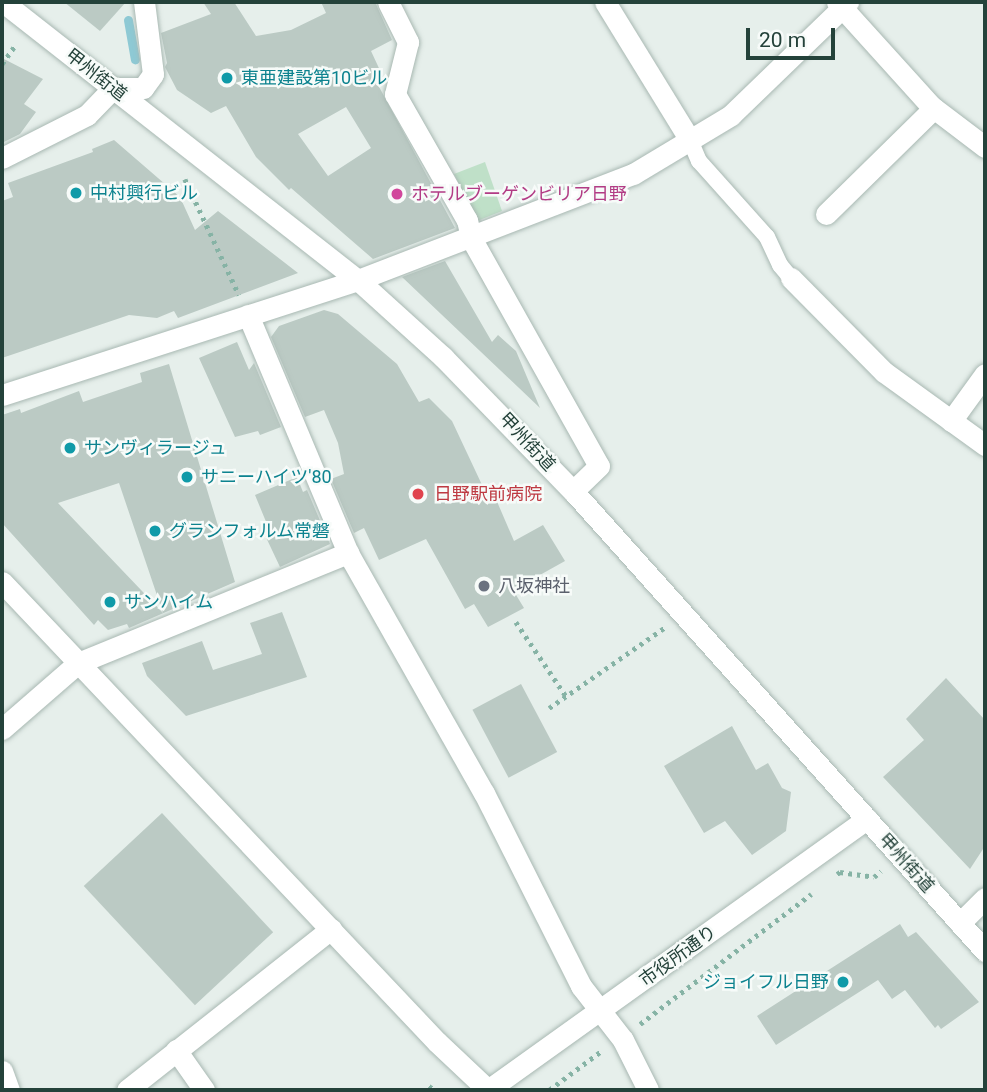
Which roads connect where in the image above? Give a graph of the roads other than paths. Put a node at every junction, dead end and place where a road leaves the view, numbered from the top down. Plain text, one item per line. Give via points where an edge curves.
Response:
1 (3, 2) edge
2 (144, 2) edge
3 (388, 2) edge
4 (605, 2) edge
5 (842, 4) edge
6 (113, 88) junction
7 (934, 108) junction
8 (690, 139) junction
9 (985, 147) edge
10 (2, 158) edge
11 (826, 214) dead end
12 (471, 237) junction
13 (791, 278) joint
14 (358, 280) junction
15 (248, 315) junction
16 (985, 374) edge
17 (2, 395) edge
18 (951, 421) junction
19 (985, 445) edge
20 (573, 491) junction
21 (348, 553) junction
22 (2, 582) edge
23 (78, 663) junction
24 (2, 729) edge
25 (867, 819) junction
26 (985, 898) edge
27 (960, 923) junction
28 (331, 929) junction
29 (985, 951) edge
30 (600, 1010) junction
31 (176, 1050) junction
32 (2, 1072) edge
33 (9, 1090) edge
34 (127, 1090) edge
35 (204, 1090) edge
36 (488, 1090) edge
37 (648, 1090) edge

1 - 6 street, 甲州街道
2 - 6 street via 153,74 143,88
3 - 12 street via 408,42 395,93 467,220
4 - 8 street
5 - 7 street
5 - 8 street via 731,115
6 - 10 street via 87,115
6 - 14 street, 甲州街道
7 - 9 street
7 - 11 street
8 - 12 street via 633,174
8 - 13 lane via 699,161 767,237
12 - 14 street
12 - 20 street via 598,466
13 - 18 street via 884,372
14 - 15 street
14 - 20 street, 甲州街道 via 506,419
15 - 17 street
15 - 21 street
16 - 18 street
18 - 19 street
20 - 25 street, 甲州街道
21 - 23 street
21 - 30 street via 484,793 581,986
22 - 23 street
23 - 24 street
23 - 28 street
25 - 27 street, 甲州街道
25 - 30 street, 市役所通り
26 - 27 street
27 - 29 street, 甲州街道
28 - 31 street
28 - 36 street
30 - 36 street, 市役所通り
30 - 37 street via 623,1040
31 - 34 street
31 - 35 street
32 - 33 street

